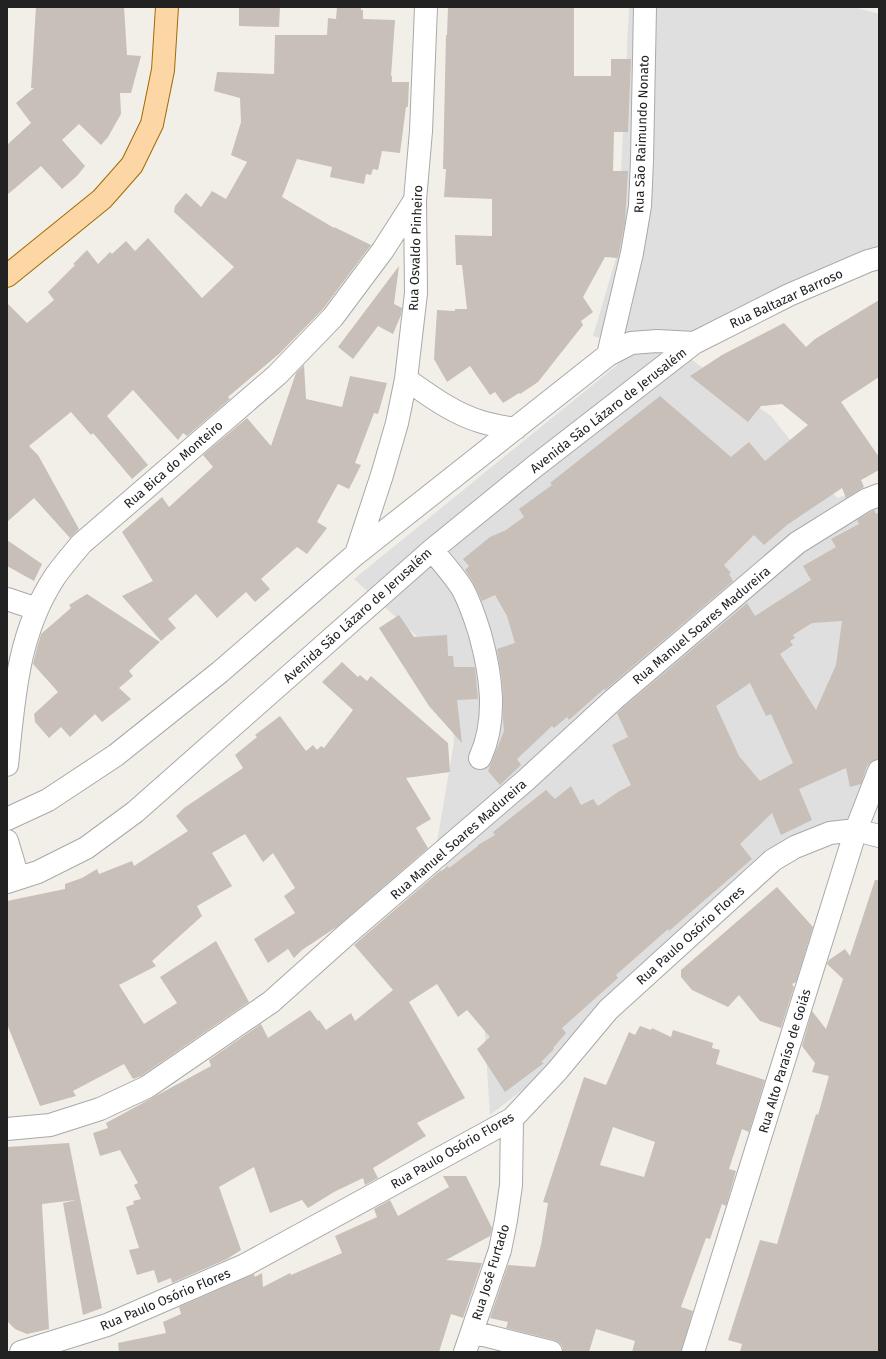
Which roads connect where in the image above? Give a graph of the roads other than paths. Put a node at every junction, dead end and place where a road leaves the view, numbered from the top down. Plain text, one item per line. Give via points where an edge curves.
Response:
1 (167, 7) edge
2 (426, 7) edge
3 (645, 7) edge
4 (415, 200) junction
5 (879, 258) edge
6 (7, 276) edge
7 (694, 343) junction
8 (608, 354) junction
9 (406, 379) junction
10 (515, 429) junction
11 (879, 495) edge
12 (432, 550) junction
13 (356, 554) junction
14 (7, 599) edge
15 (36, 609) junction
16 (480, 758) dead end
17 (7, 765) edge
18 (879, 771) edge
19 (7, 819) edge
20 (856, 830) junction
21 (879, 836) edge
22 (7, 841) edge
23 (13, 880) edge
24 (512, 1119) junction
25 (7, 1129) edge
26 (468, 1342) edge
27 (21, 1352) edge
28 (551, 1352) edge
29 (693, 1352) edge

1 - 6 main road via 163,70 152,124 132,165 102,199
2 - 4 street, Rua Osvaldo Pinheiro via 421,132
3 - 8 street, Rua São Raimundo Nonato via 640,206 632,253
4 - 9 street, Rua Osvaldo Pinheiro via 416,293
4 - 15 street, Rua Bica do Monteiro via 383,250 333,317 277,375 81,544 54,577
5 - 7 street, Rua Baltazar Barroso via 868,260 789,295
7 - 8 street, Avenida São Lázaro de Jerusalém via 657,341 631,344
7 - 12 street, Avenida São Lázaro de Jerusalém
8 - 10 street, Avenida São Lázaro de Jerusalém
9 - 10 street via 458,413 482,422
9 - 13 street, Rua Osvaldo Pinheiro via 382,476
10 - 13 street, Avenida São Lázaro de Jerusalém
11 - 25 street, Rua Manuel Soares Madureira via 866,500 797,543 612,700 526,780 271,1002 141,1090 100,1109 50,1125
12 - 16 street via 462,588 483,647 492,706 489,732
12 - 23 street, Avenida São Lázaro de Jerusalém via 135,812 86,848 38,872
13 - 19 street, Avenida São Lázaro de Jerusalém via 220,672 116,755 48,800
14 - 15 street
15 - 17 street, Rua Bica do Monteiro via 25,639 15,689
18 - 20 street, Rua Alto Paraíso de Goiás
20 - 21 street, Rua Paulo Osório Flores
20 - 24 street, Rua Paulo Osório Flores via 818,837 773,860 608,1010 557,1071
20 - 29 street, Rua Alto Paraíso de Goiás
22 - 23 street
24 - 26 street, Rua José Furtado via 506,1220 500,1250
24 - 27 street, Rua Paulo Osório Flores via 245,1265 107,1325
26 - 28 street

